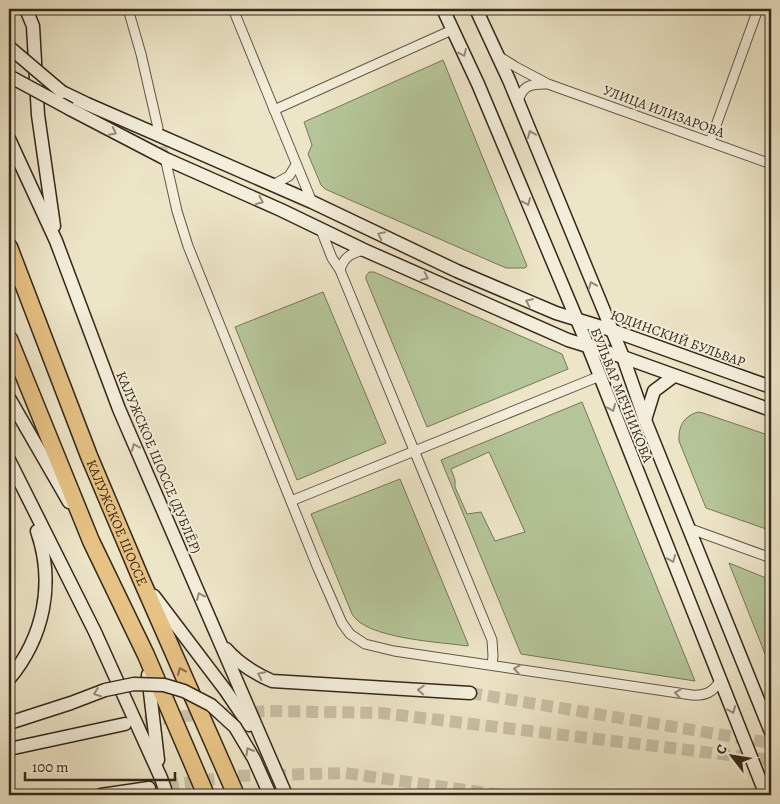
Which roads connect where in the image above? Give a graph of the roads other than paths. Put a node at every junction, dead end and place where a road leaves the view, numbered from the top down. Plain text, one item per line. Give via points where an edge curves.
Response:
1 (26, 9) edge
2 (128, 9) edge
3 (233, 9) edge
4 (442, 9) edge
5 (476, 9) edge
6 (758, 9) edge
7 (452, 30) junction
8 (9, 47) edge
9 (497, 54) junction
10 (9, 76) edge
11 (548, 84) junction
12 (518, 101) junction
13 (274, 110) junction
14 (158, 128) tunnel mouth
15 (9, 139) edge
16 (710, 142) junction
17 (166, 162) tunnel mouth
18 (771, 164) edge
19 (296, 165) junction
20 (272, 185) junction
21 (312, 202) junction
22 (320, 230) junction
23 (56, 241) junction
24 (9, 247) edge
25 (364, 250) junction
26 (340, 270) junction
27 (575, 319) junction
28 (611, 330) junction
29 (9, 339) edge
30 (588, 346) junction
31 (623, 358) junction
32 (600, 376) junction
33 (674, 376) junction
34 (771, 387) edge
35 (9, 398) edge
36 (771, 410) edge
37 (645, 420) junction
38 (414, 452) junction
39 (9, 460) edge
40 (18, 479) junction
41 (291, 501) junction
42 (688, 528) junction
43 (91, 541) junction
44 (771, 558) edge
45 (141, 579) junction
46 (219, 641) junction
47 (146, 655) junction
48 (492, 665) junction
49 (9, 679) edge
50 (720, 681) junction
51 (470, 693) tunnel mouth
52 (9, 723) edge
53 (124, 724) tunnel mouth
54 (771, 732) edge
55 (265, 747) junction
56 (9, 749) edge
57 (162, 778) junction
58 (149, 788) tunnel mouth
59 (101, 795) edge
60 (167, 795) edge
61 (206, 795) edge
62 (236, 795) edge
63 (270, 795) edge
64 (286, 795) edge
65 (766, 795) edge

1 - 23 street via 33,26 38,115
2 - 14 street
3 - 13 street
4 - 7 street, БУЛЬВАР МЕЧНИКОВА
5 - 9 street, БУЛЬВАР МЕЧНИКОВА
6 - 16 street
7 - 13 street
7 -> 27 street, БУЛЬВАР МЕЧНИКОВА via 478,84
8 - 20 street, ЮДИНСКИЙ БУЛЬВАР, bridge via 62,92
9 - 11 street, УЛИЦА ИЛИЗАРОВА
9 - 12 street, БУЛЬВАР МЕЧНИКОВА
10 -> 22 street, bridge via 166,159
11 - 12 street via 526,87
11 - 16 street, УЛИЦА ИЛИЗАРОВА
28 -> 12 street, БУЛЬВАР МЕЧНИКОВА
13 - 19 street
15 - 23 street, КАЛУЖСКОЕ ШОССЕ (ДУБЛЁР)
16 - 18 street, УЛИЦА ИЛИЗАРОВА
17 - 41 street via 188,246
19 - 20 street via 289,176
19 - 21 street
20 - 21 street, ЮДИНСКИЙ БУЛЬВАР
27 -> 21 street, ЮДИНСКИЙ БУЛЬВАР via 457,271
22 - 25 street
22 - 26 street
46 -> 23 street, КАЛУЖСКОЕ ШОССЕ (ДУБЛЁР) via 119,409
24 - 45 highway, КАЛУЖСКОЕ ШОССЕ via 89,456
25 - 26 street via 350,255
25 -> 30 street
26 - 38 street
27 - 28 street, ЮДИНСКИЙ БУЛЬВАР
27 - 30 street, БУЛЬВАР МЕЧНИКОВА
28 - 31 street, БУЛЬВАР МЕЧНИКОВА
28 - 34 street, ЮДИНСКИЙ БУЛЬВАР
29 - 43 highway, КАЛУЖСКОЕ ШОССЕ
30 - 31 street
30 - 32 street, БУЛЬВАР МЕЧНИКОВА
31 - 33 street
31 - 37 street, БУЛЬВАР МЕЧНИКОВА
32 - 38 street
32 -> 50 street, БУЛЬВАР МЕЧНИКОВА
33 - 36 street
33 - 37 street via 654,391
35 - 43 street
37 - 42 street, БУЛЬВАР МЕЧНИКОВА
38 - 41 street
38 - 48 street via 492,640
39 - 40 street
40 - 49 street via 43,550 45,594 36,636
40 - 57 street via 95,632
41 - 48 street via 339,617 355,638 379,648
42 - 44 street
42 - 54 street, БУЛЬВАР МЕЧНИКОВА
43 - 47 highway, КАЛУЖСКОЕ ШОССЕ
45 - 55 street
62 -> 45 highway, КАЛУЖСКОЕ ШОССЕ
51 -> 46 street via 272,681 235,659
46 - 55 street, КАЛУЖСКОЕ ШОССЕ (ДУБЛЁР)
47 - 57 street
47 - 61 highway, КАЛУЖСКОЕ ШОССЕ
50 -> 48 street via 706,694 692,695
50 -> 65 street, БУЛЬВАР МЕЧНИКОВА
63 -> 52 street, bridge via 235,727 211,705 164,685 134,684 105,690
53 - 56 street
55 - 64 street, КАЛУЖСКОЕ ШОССЕ (ДУБЛЁР)
57 - 60 street
58 - 59 street

